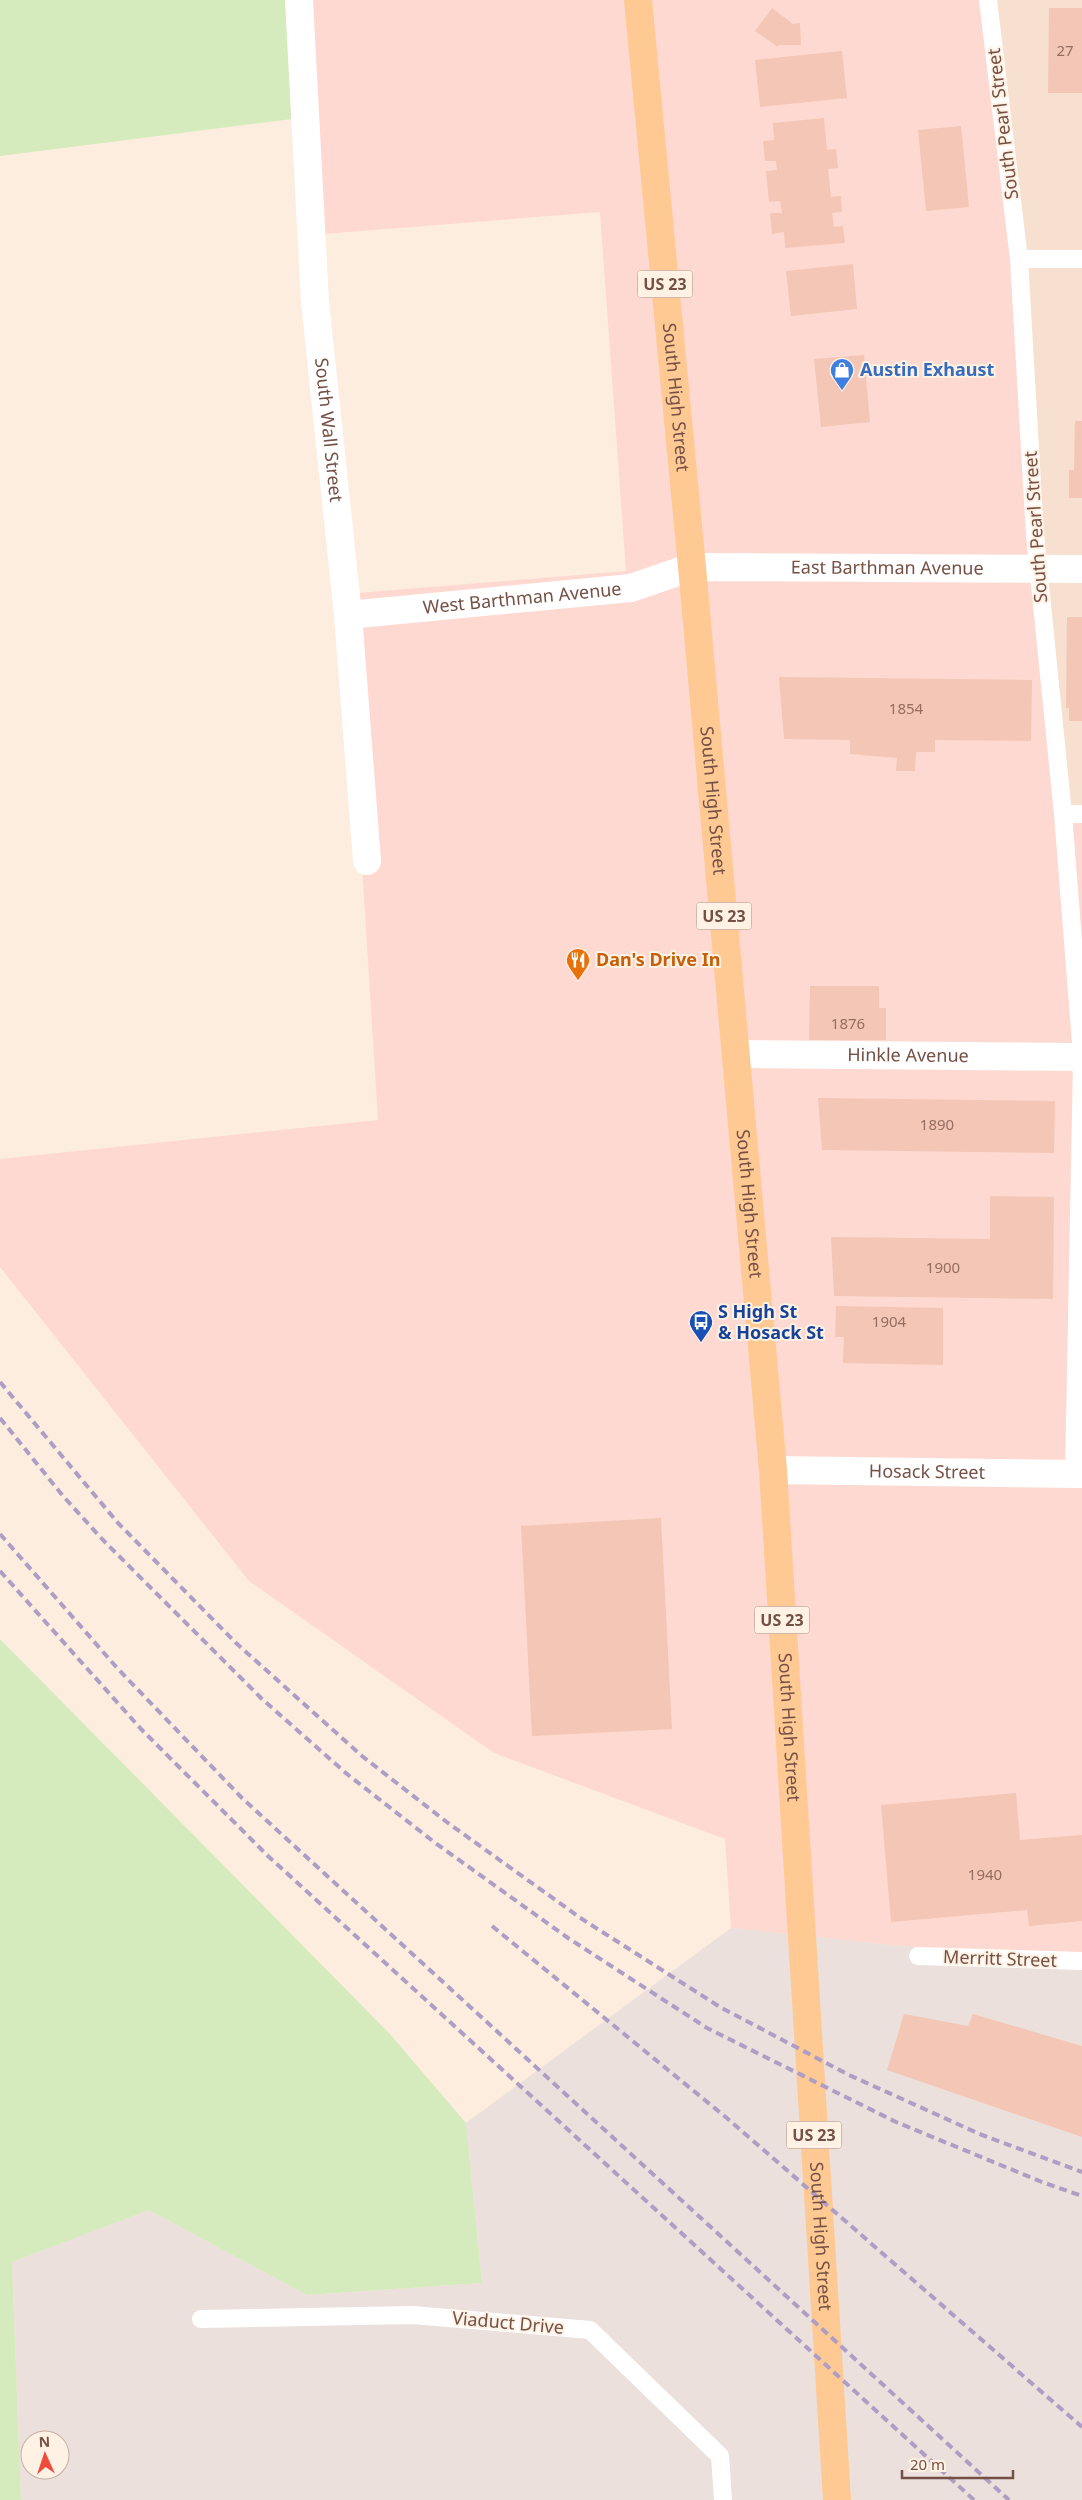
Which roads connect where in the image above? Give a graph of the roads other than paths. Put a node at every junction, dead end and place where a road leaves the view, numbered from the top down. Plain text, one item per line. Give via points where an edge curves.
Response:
1 (299, 0) edge
2 (638, 0) edge
3 (988, 0) edge
4 (1019, 259) junction
5 (1082, 259) edge
6 (692, 567) junction
7 (1038, 569) junction
8 (1082, 569) edge
9 (348, 615) junction
10 (1063, 814) junction
11 (1082, 814) edge
12 (368, 861) dead end
13 (736, 1054) junction
14 (1082, 1056) edge
15 (1082, 1063) edge
16 (772, 1470) junction
17 (1078, 1474) edge
18 (918, 1956) dead end
19 (1082, 1961) edge
20 (201, 2320) dead end
21 (723, 2500) edge
22 (837, 2500) edge

1 - 9 street, South Wall Street via 315,302
2 - 6 main road, South High Street / US 23
3 - 4 lane, South Pearl Street
4 - 5 lane
4 - 7 lane, South Pearl Street
6 - 7 street, East Barthman Avenue
6 - 9 street, West Barthman Avenue via 631,588
6 - 13 main road, South High Street / US 23
7 - 8 street, East Barthman Avenue
7 - 10 lane, South Pearl Street
9 - 12 street, South Wall Street
10 - 11 lane
10 - 14 lane, South Pearl Street
13 - 14 street, Hinkle Avenue
13 - 16 main road, South High Street / US 23
15 - 17 lane
16 - 17 street, Hosack Street
16 - 22 main road, South High Street / US 23
18 - 19 lane, Merritt Street
20 - 21 lane, Viaduct Drive via 413,2315 590,2330 720,2456

